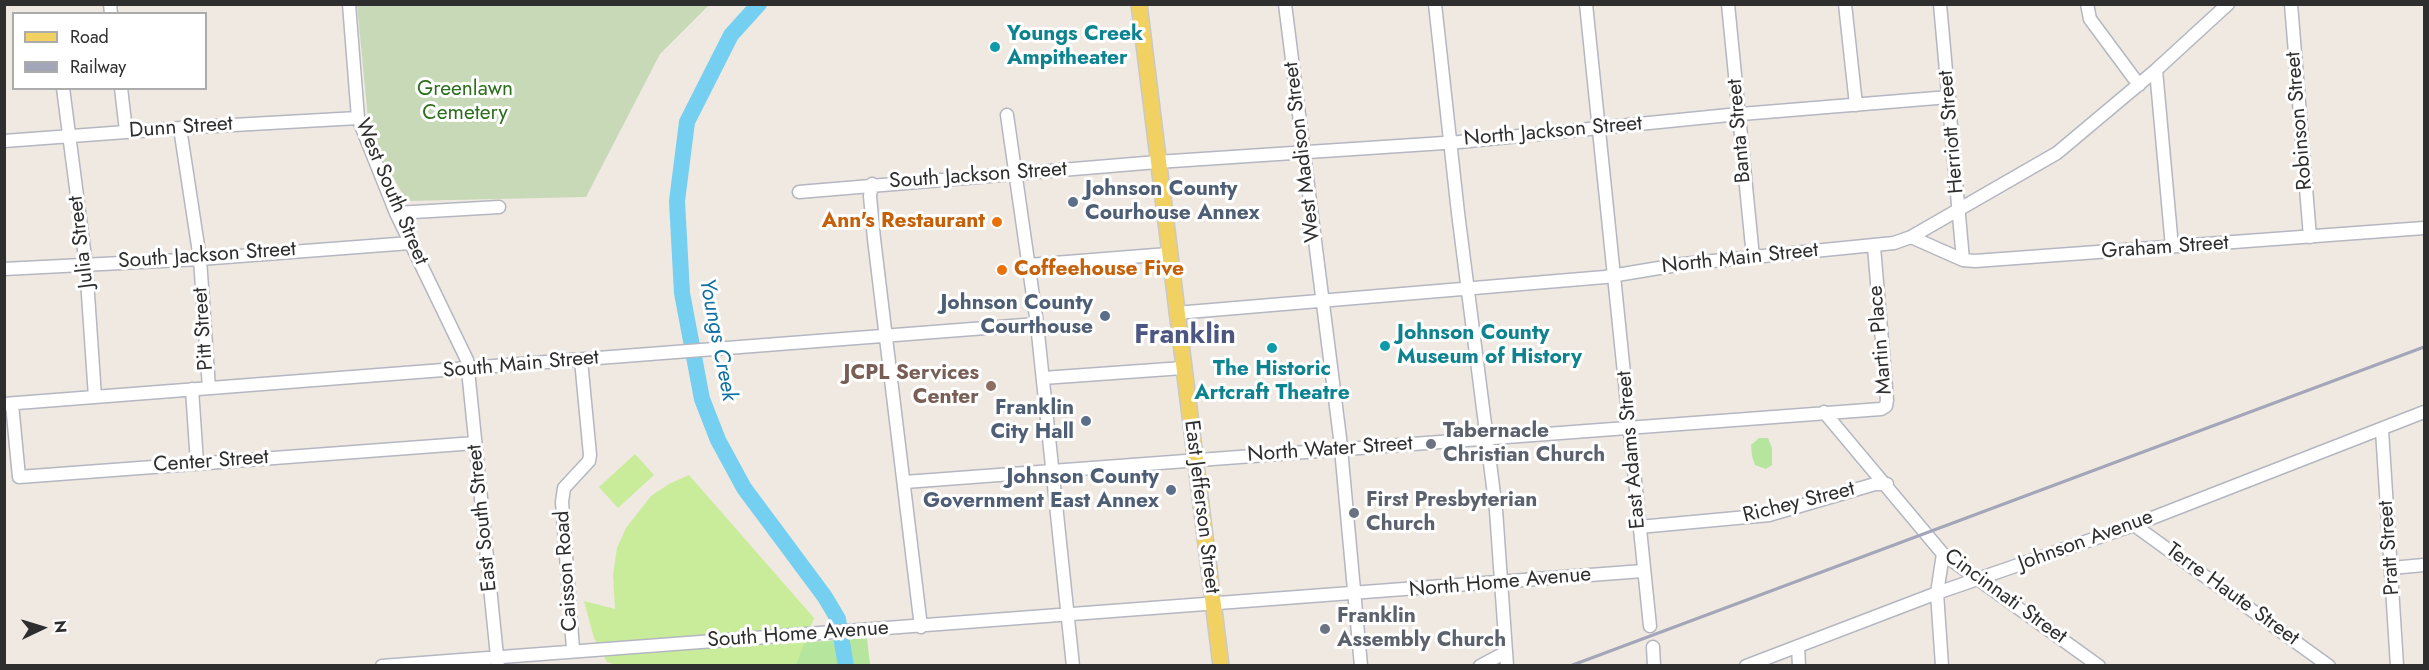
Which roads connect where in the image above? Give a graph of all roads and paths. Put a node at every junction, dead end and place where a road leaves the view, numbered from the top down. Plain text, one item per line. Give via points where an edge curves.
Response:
1 (349, 4) edge
2 (1139, 4) edge
3 (1285, 4) edge
4 (1435, 4) edge
5 (1586, 4) edge
6 (1728, 4) edge
7 (1845, 4) edge
8 (1940, 4) edge
9 (2087, 4) edge
10 (2228, 4) edge
11 (2291, 4) edge
12 (2156, 70) junction
13 (2139, 85) junction
14 (63, 90) edge
15 (121, 90) edge
16 (1949, 98) junction
17 (1856, 105) junction
18 (1738, 114) junction
19 (1007, 115) dead end
20 (358, 118) junction
21 (180, 128) junction
22 (1599, 129) junction
23 (126, 131) junction
24 (68, 137) junction
25 (4, 141) edge
26 (1450, 142) junction
27 (1304, 153) junction
28 (1157, 162) junction
29 (1015, 174) junction
30 (872, 184) junction
31 (799, 192) dead end
32 (500, 207) dead end
33 (1960, 210) junction
34 (396, 213) junction
35 (2424, 228) edge
36 (1911, 237) junction
37 (2310, 237) junction
38 (410, 243) junction
39 (1874, 247) junction
40 (2172, 247) junction
41 (1168, 254) junction
42 (1753, 257) junction
43 (200, 259) junction
44 (1963, 260) junction
45 (86, 265) junction
46 (1029, 265) junction
47 (4, 269) edge
48 (1614, 275) junction
49 (1468, 288) junction
50 (1322, 300) junction
51 (1176, 313) junction
52 (1037, 324) junction
53 (886, 334) junction
54 (581, 360) junction
55 (1183, 368) junction
56 (469, 370) junction
57 (1043, 378) junction
58 (209, 388) junction
59 (192, 389) junction
60 (95, 397) junction
61 (8, 404) edge
62 (1824, 412) junction
63 (2424, 412) edge
64 (1629, 427) junction
65 (2382, 430) junction
66 (1487, 437) junction
67 (476, 443) junction
68 (1341, 449) junction
69 (1195, 460) junction
70 (197, 463) junction
71 (1052, 471) junction
72 (905, 482) junction
73 (1887, 484) junction
74 (2134, 525) junction
75 (1639, 527) junction
76 (1943, 554) junction
77 (2424, 565) edge
78 (2391, 568) junction
79 (1643, 571) junction
80 (1981, 579) junction
81 (1501, 583) junction
82 (1356, 594) junction
83 (1937, 594) junction
84 (1214, 605) junction
85 (1067, 614) junction
86 (1650, 626) dead end
87 (921, 627) junction
88 (1798, 646) junction
89 (1653, 647) dead end
90 (573, 649) junction
91 (1506, 652) junction
92 (498, 661) edge
93 (382, 666) edge
94 (1073, 666) edge
95 (1221, 666) edge
96 (1361, 666) edge
97 (1480, 666) edge
98 (1507, 666) edge
99 (1654, 666) edge
100 (1746, 666) edge
101 (1799, 666) edge
102 (1942, 666) edge
103 (2099, 666) edge
104 (2329, 666) edge
105 (2397, 666) edge

1 - 20 street, West South Street
2 - 28 main road, East Jefferson Street
3 - 27 street, West Madison Street
4 - 26 street
5 - 22 street, East Adams Street
6 - 18 street, Banta Street
7 - 17 street
8 - 16 street, Herriott Street
9 - 13 street via 2090,20
10 - 12 street, North Main Street
11 - 37 street, Robinson Street
12 - 13 street, North Main Street
12 - 40 street
13 - 33 street, North Main Street via 2056,153
14 - 24 street, Julia Street
15 - 23 street
16 - 17 street, North Jackson Street
16 - 33 street, Herriott Street
17 - 18 street, North Jackson Street
18 - 22 street, North Jackson Street
18 - 42 street, Banta Street
19 - 29 street
20 - 21 street, Dunn Street
20 - 34 street, West South Street
21 - 23 street, Dunn Street
21 - 43 street, Pitt Street
22 - 26 street, North Jackson Street
22 - 48 street, East Adams Street
23 - 24 street, Dunn Street
24 - 25 street, Dunn Street
24 - 45 street, Julia Street
26 - 27 street, North Jackson Street
26 - 49 street
27 - 28 street, North Jackson Street
27 - 50 street, West Madison Street
28 - 29 street, South Jackson Street
28 - 41 main road, East Jefferson Street
29 - 30 street, South Jackson Street
29 - 46 street
30 - 31 street, South Jackson Street
30 - 53 street via 870,196
32 - 34 street
33 - 36 street, North Main Street
33 - 44 street, Herriott Street
34 - 38 street, West South Street
35 - 37 street, Graham Street
36 - 39 street, North Main Street
36 - 44 street, Graham Street
37 - 40 street, Graham Street
38 - 43 street, South Jackson Street
38 - 56 street, West South Street
39 - 42 street, North Main Street
39 - 62 street, Martin Place via 1887,403 1881,409
40 - 44 street, Graham Street
41 - 46 street
41 - 51 main road, East Jefferson Street
42 - 48 street, North Main Street
43 - 45 street, South Jackson Street
43 - 58 street, Pitt Street
45 - 47 street, South Jackson Street
45 - 60 street, Julia Street
46 - 52 street
48 - 49 street, North Main Street
48 - 64 street, East Adams Street
49 - 50 street, North Main Street
49 - 66 street
50 - 51 street, North Main Street
50 - 68 street, West Madison Street
51 - 55 main road, East Jefferson Street
52 - 53 street, South Main Street
52 - 57 street
53 - 54 street, South Main Street
53 - 72 street
54 - 56 street, South Main Street
54 - 90 street, Caisson Road via 590,455 564,488 562,502
55 - 57 street
55 - 69 main road, East Jefferson Street
56 - 58 street, South Main Street
56 - 67 street, East South Street
57 - 71 street
58 - 59 street, South Main Street
59 - 60 street, South Main Street
59 - 70 street, Pitt Street
60 - 61 street, South Main Street
61 - 70 street, Center Street via 19,477
62 - 64 street, North Water Street
62 - 73 street, Cincinnati Street
63 - 65 street, Johnson Avenue
64 - 66 street, North Water Street
64 - 75 street, East Adams Street
65 - 74 street, Johnson Avenue
65 - 78 street, Pratt Street
66 - 68 street, North Water Street
66 - 81 street
67 - 70 street, Center Street
67 - 92 street, East South Street
68 - 69 street, North Water Street
68 - 82 street, West Madison Street
69 - 71 street, North Water Street
69 - 84 main road, East Jefferson Street
71 - 72 street, North Water Street
71 - 85 street
72 - 87 street
73 - 75 street, Richey Street via 1875,484 1768,515
73 - 76 street, Cincinnati Street
74 - 80 street, Johnson Avenue
74 - 104 street, Terre Haute Street
75 - 79 street, East Adams Street
76 - 80 street, Cincinnati Street
76 - 83 street
77 - 78 street
78 - 105 street, Pratt Street
79 - 81 street, North Home Avenue
79 - 86 street, East Adams Street
80 - 83 street, Johnson Avenue
80 - 103 street, Cincinnati Street
81 - 82 street, North Home Avenue
81 - 91 street
82 - 84 street, North Home Avenue
82 - 96 street, West Madison Street
83 - 88 street, Johnson Avenue
83 - 102 street
84 - 85 street, South Home Avenue
84 - 95 main road, East Jefferson Street
85 - 87 street, South Home Avenue
85 - 94 street
87 - 90 street, South Home Avenue
88 - 100 street, Johnson Avenue
88 - 101 street
89 - 99 street
90 - 92 street, South Home Avenue
91 - 97 street
91 - 98 street
92 - 93 street, South Home Avenue

